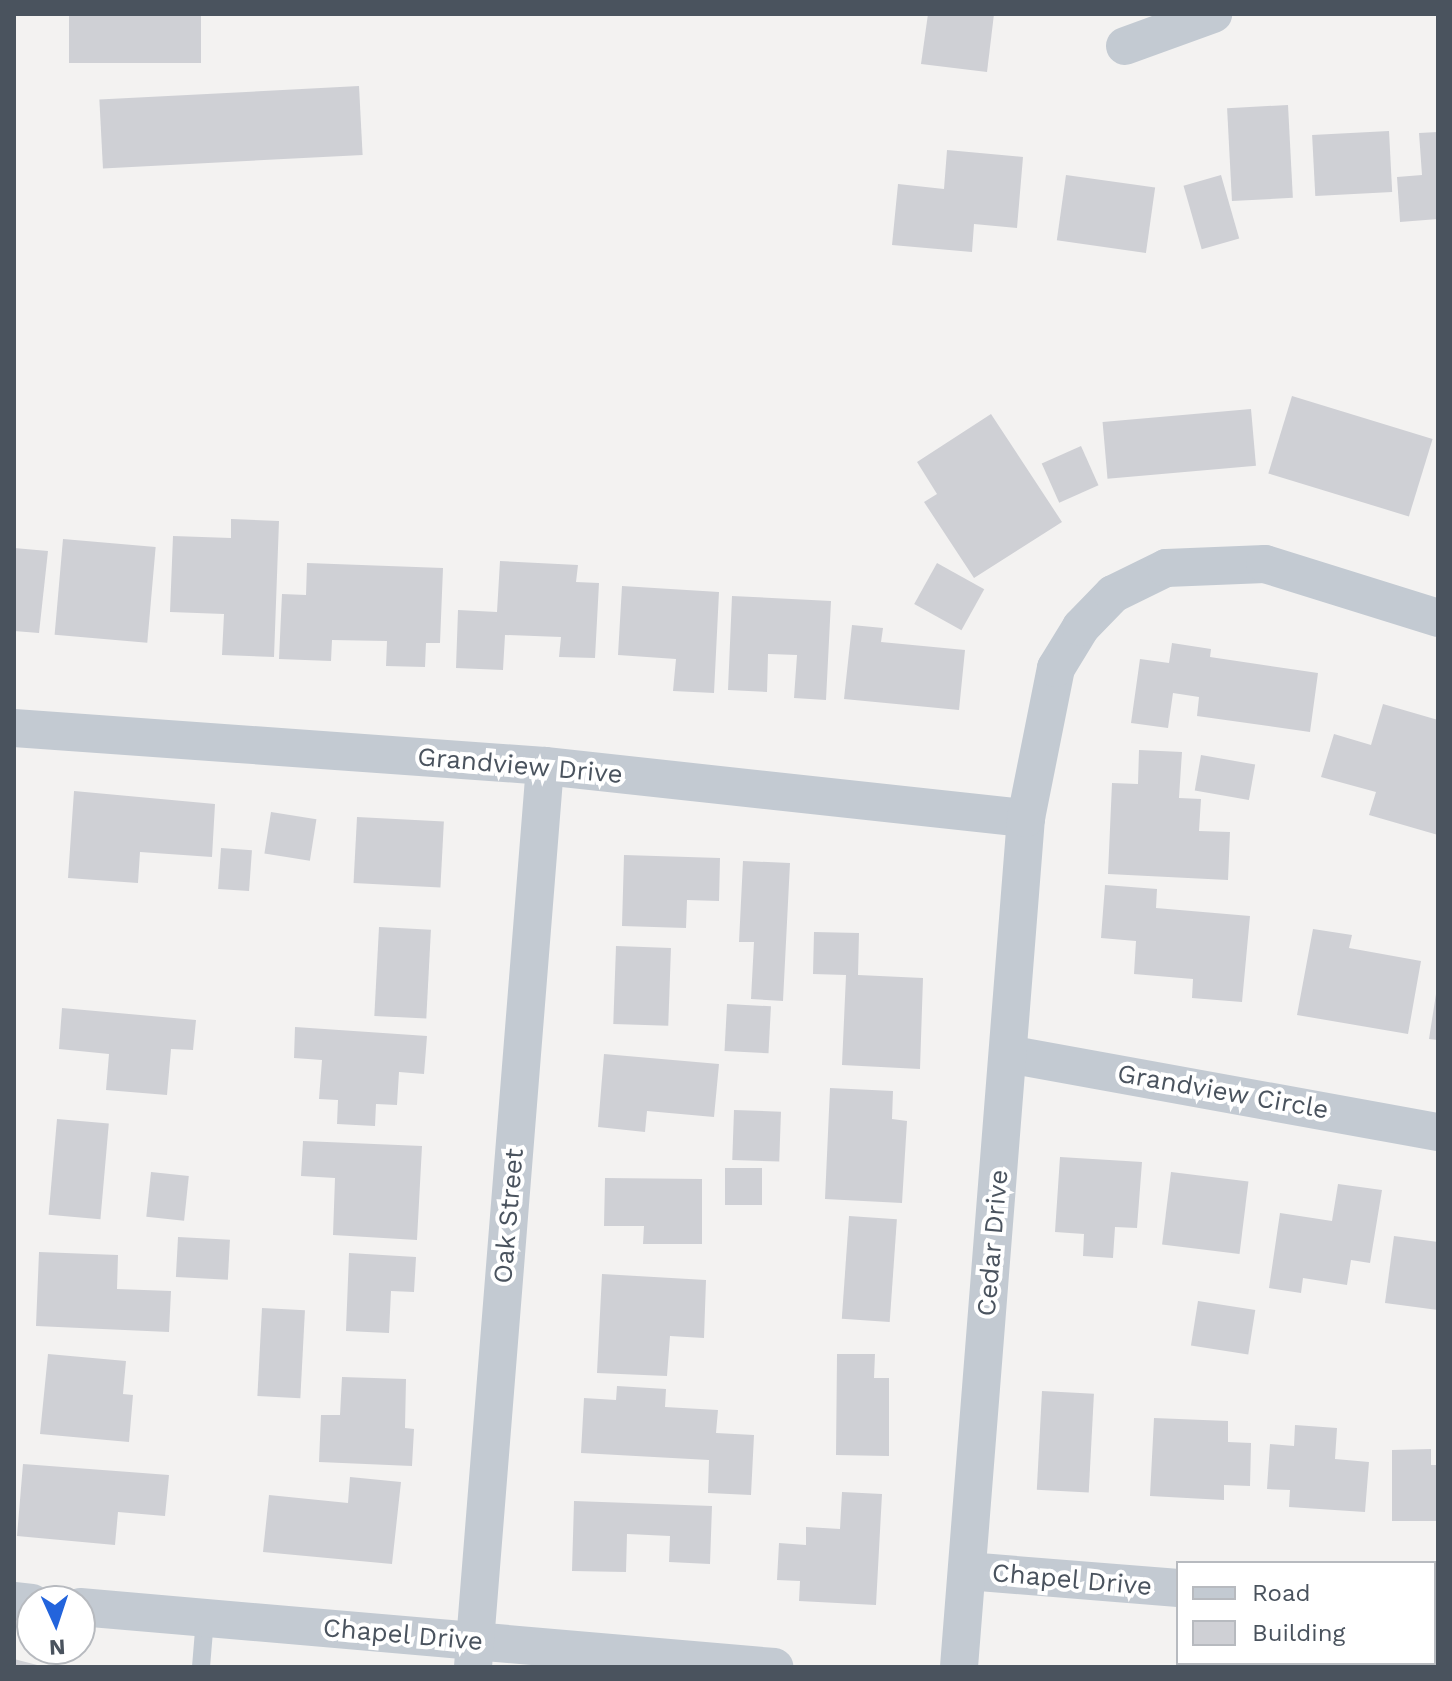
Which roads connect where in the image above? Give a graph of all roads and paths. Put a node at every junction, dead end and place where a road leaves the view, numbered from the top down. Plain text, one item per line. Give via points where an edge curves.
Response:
1 (1213, 14) edge
2 (1125, 46) dead end
3 (1438, 618) edge
4 (14, 728) edge
5 (545, 766) junction
6 (1026, 818) junction
7 (1008, 1054) junction
8 (1438, 1132) edge
9 (967, 1571) junction
10 (1176, 1588) edge
11 (96, 1608) edge
12 (205, 1618) junction
13 (475, 1654) edge
14 (201, 1667) edge
15 (774, 1667) edge
16 (959, 1667) edge

1 - 2 street
3 - 6 street, Cedar Drive via 1265,564 1166,568 1139,581 1102,605 1056,668
4 - 5 street, Grandview Drive
5 - 6 street, Grandview Drive
5 - 13 street, Oak Street
6 - 7 street, Cedar Drive
7 - 8 street, Grandview Circle
7 - 9 street, Cedar Drive
9 - 10 street, Chapel Drive
9 - 16 street, Cedar Drive
11 - 12 street, Chapel Drive
12 - 13 street, Chapel Drive
12 - 14 lane
13 - 15 street, Chapel Drive

